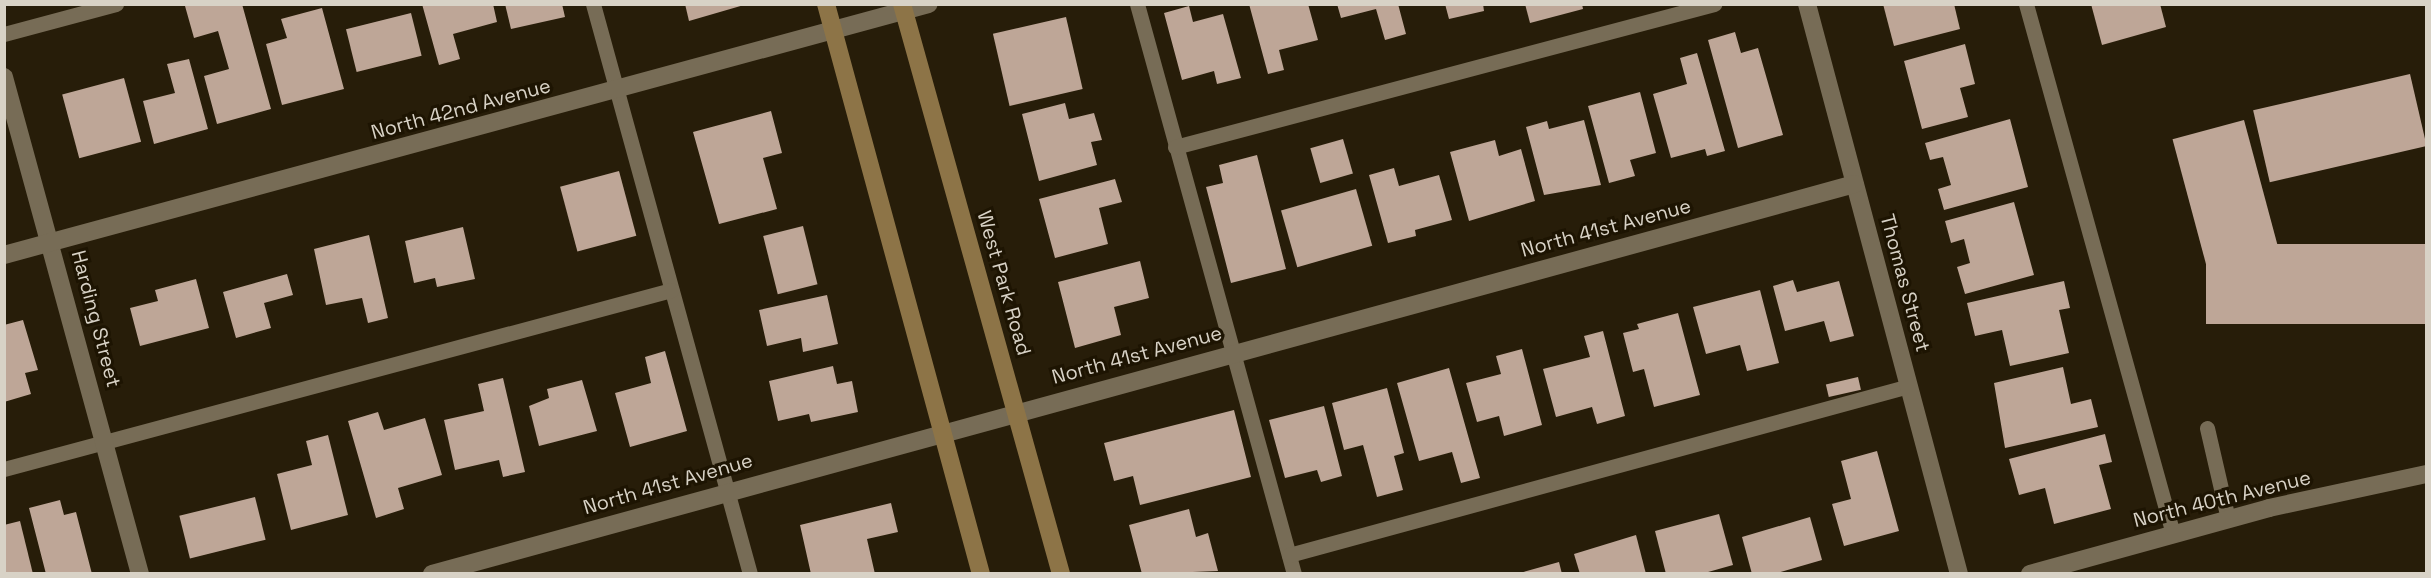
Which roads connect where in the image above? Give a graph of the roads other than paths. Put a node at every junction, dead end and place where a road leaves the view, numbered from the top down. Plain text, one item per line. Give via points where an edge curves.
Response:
1 (116, 4) edge
2 (593, 4) edge
3 (826, 4) edge
4 (929, 4) edge
5 (1137, 4) edge
6 (1714, 4) edge
7 (1807, 4) edge
8 (2026, 4) edge
9 (903, 8) edge
10 (833, 32) junction
11 (4, 34) edge
12 (4, 77) edge
13 (616, 90) junction
14 (1176, 147) junction
15 (1855, 184) junction
16 (52, 243) junction
17 (4, 255) edge
18 (670, 290) junction
19 (1232, 353) junction
20 (1909, 386) junction
21 (1016, 411) junction
22 (2207, 428) dead end
23 (943, 431) junction
24 (105, 441) junction
25 (4, 469) edge
26 (2427, 474) edge
27 (727, 491) junction
28 (2228, 519) junction
29 (2173, 534) junction
30 (1289, 555) junction
31 (140, 573) edge
32 (432, 573) edge
33 (750, 573) edge
34 (981, 573) edge
35 (1061, 573) edge
36 (1294, 573) edge
37 (1959, 573) edge
38 (2030, 573) edge

1 - 11 lane
2 - 13 lane
3 - 10 street
4 - 9 street, North 42nd Avenue
5 - 14 lane
6 - 14 lane
7 - 15 street, Thomas Street
8 - 29 lane
9 - 10 street, North 42nd Avenue
9 - 21 street, West Park Road
10 - 13 street, North 42nd Avenue
10 - 23 street
12 - 16 street, Harding Street
13 - 16 street, North 42nd Avenue
13 - 18 lane
14 - 19 lane
15 - 19 street, North 41st Avenue
15 - 20 street, Thomas Street
16 - 17 street, North 42nd Avenue
16 - 24 street, Harding Street
18 - 24 lane
18 - 27 lane
19 - 21 street, North 41st Avenue
19 - 30 lane
20 - 30 lane
20 - 37 street, Thomas Street
21 - 23 street, North 41st Avenue
21 - 35 street, West Park Road
22 - 28 lane
23 - 27 street, North 41st Avenue
23 - 34 street
24 - 25 lane
24 - 31 street, Harding Street
26 - 28 street, North 40th Avenue
27 - 32 street, North 41st Avenue
27 - 33 lane
28 - 29 street, North 40th Avenue
29 - 38 street, North 40th Avenue
30 - 36 lane

